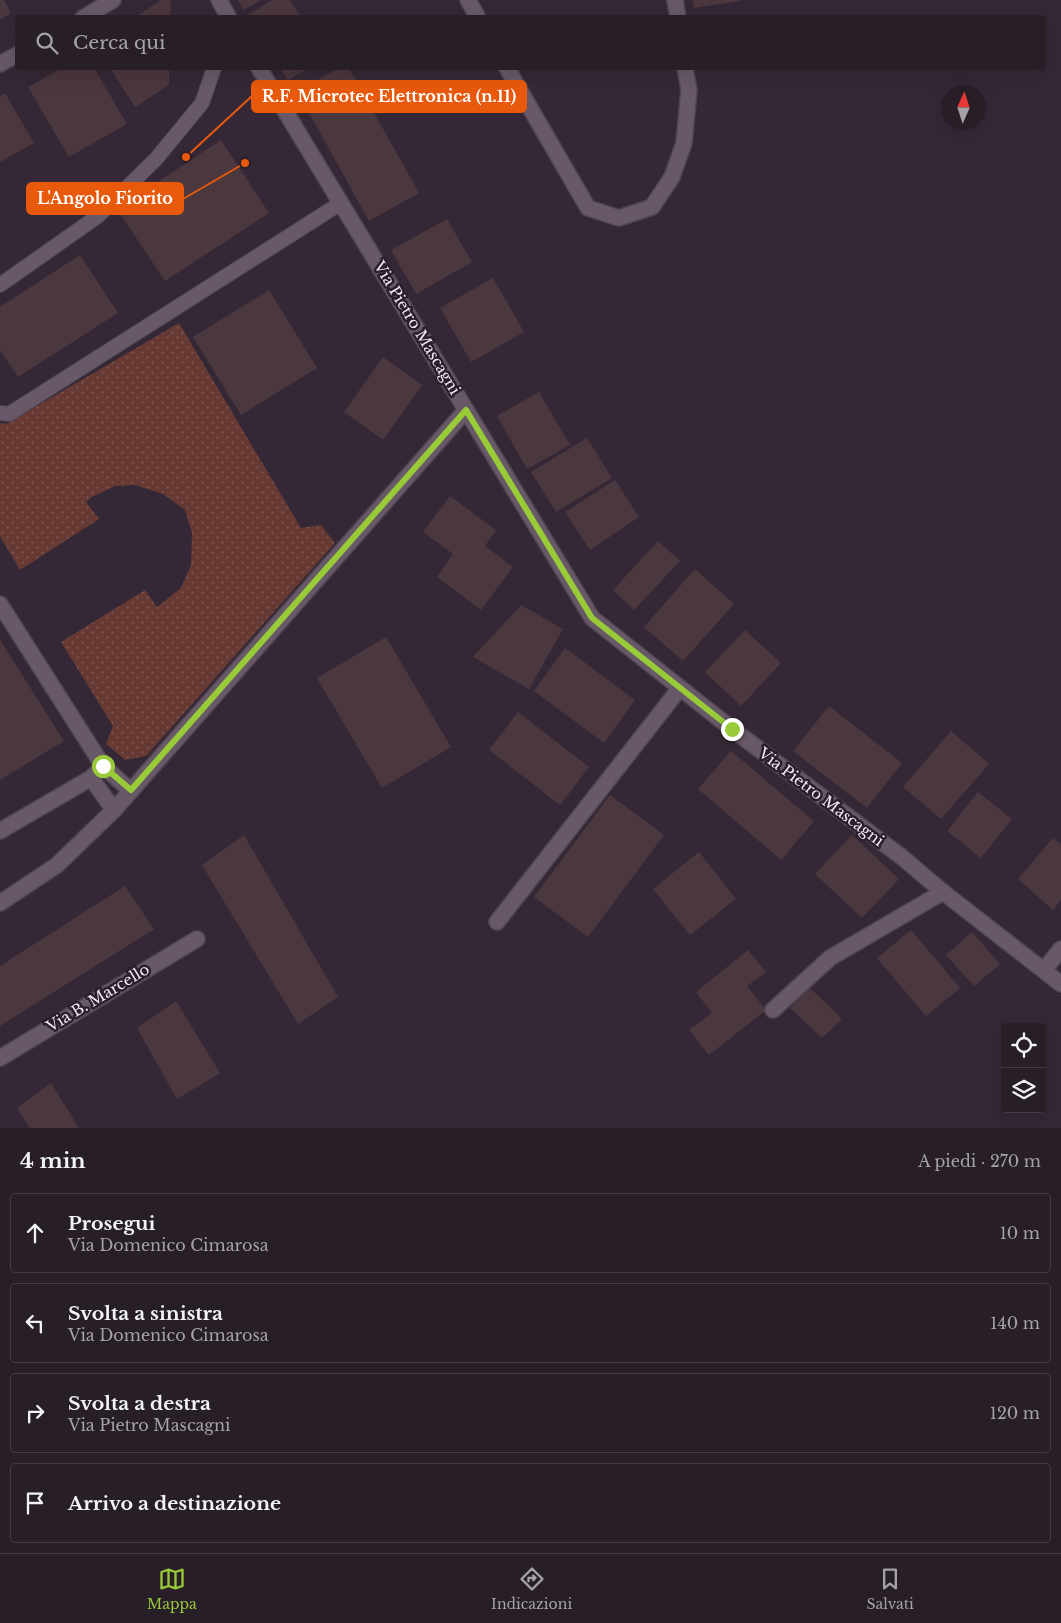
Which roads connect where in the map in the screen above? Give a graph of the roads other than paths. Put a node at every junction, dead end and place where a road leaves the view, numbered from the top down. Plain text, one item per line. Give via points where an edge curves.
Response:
1 (113, 0) edge
2 (219, 0) edge
3 (468, 0) edge
4 (675, 0) edge
5 (87, 15) edge
6 (227, 15) edge
7 (476, 15) edge
8 (678, 15) edge
9 (15, 56) edge
10 (0, 64) edge
11 (213, 70) edge
12 (260, 70) edge
13 (508, 70) edge
14 (685, 70) edge
15 (341, 204) junction
16 (0, 285) edge
17 (466, 410) junction
18 (0, 413) edge
19 (0, 604) edge
20 (680, 688) junction
21 (103, 766) junction
22 (91, 778) junction
23 (131, 790) junction
24 (114, 810) junction
25 (0, 831) edge
26 (943, 892) junction
27 (0, 903) edge
28 (498, 922) dead end
29 (198, 939) dead end
30 (1061, 949) edge
31 (1044, 970) junction
32 (1061, 984) edge
33 (772, 1010) dead end
34 (0, 1058) edge

1 - 5 street
2 - 6 street
3 - 7 street
4 - 8 street
9 - 10 street
11 - 16 lane via 202,103 156,159 98,216
12 - 15 street, Via Pietro Mascagni
13 - 14 street via 588,208 619,218 652,207 672,177 684,143 689,90
15 - 17 street, Via Pietro Mascagni
15 - 18 lane via 9,414
17 - 20 street, Via Pietro Mascagni via 592,618
17 - 23 street
19 - 21 street
20 - 26 street, Via Pietro Mascagni
20 - 28 street
21 - 22 street
21 - 23 street
22 - 24 street
22 - 25 street
23 - 24 street
24 - 27 street via 57,865
26 - 31 street, Via Pietro Mascagni
26 - 33 street via 830,958
29 - 34 street, Via B. Marcello
30 - 31 street
31 - 32 street, Via Pietro Mascagni

